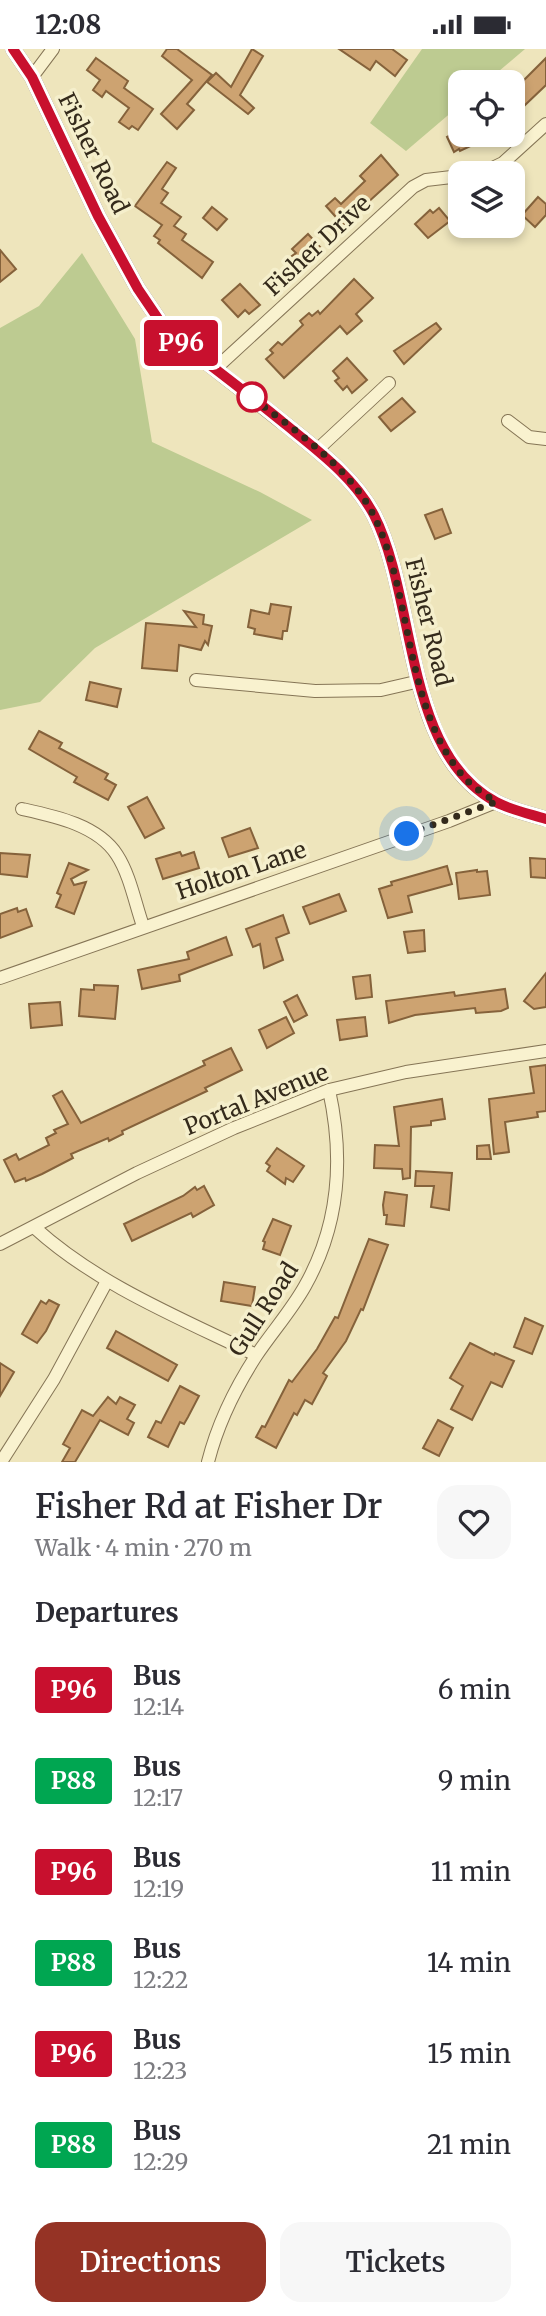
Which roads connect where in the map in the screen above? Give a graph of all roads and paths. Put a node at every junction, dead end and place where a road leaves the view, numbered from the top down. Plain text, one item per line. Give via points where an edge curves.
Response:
1 (13, 49) edge
2 (54, 49) edge
3 (32, 77) junction
4 (546, 124) edge
5 (505, 161) edge
6 (448, 177) edge
7 (215, 369) junction
8 (389, 383) dead end
9 (508, 421) dead end
10 (546, 439) edge
11 (317, 450) junction
12 (196, 680) dead end
13 (420, 681) junction
14 (496, 802) junction
15 (22, 809) dead end
16 (546, 819) edge
17 (143, 926) junction
18 (0, 978) edge
19 (546, 1051) edge
20 (330, 1090) junction
21 (35, 1228) junction
22 (0, 1244) edge
23 (107, 1281) junction
24 (256, 1355) junction
25 (1, 1462) edge
26 (208, 1462) edge

1 - 3 street, Fisher Road
2 - 3 street
3 - 7 street, Fisher Road via 98,216 148,306 180,342
4 - 5 street
6 - 7 street, Fisher Drive via 413,187
7 - 11 street, Fisher Road
8 - 11 street
9 - 10 street via 529,437
11 - 13 street, Fisher Road via 373,514
12 - 13 street via 315,691 381,690
13 - 14 street, Fisher Road via 445,751 463,776
14 - 16 street, Fisher Road
14 - 17 street, Holton Lane
15 - 17 street via 76,825 103,839 119,857
17 - 18 street, Holton Lane
19 - 20 street, Portal Avenue via 406,1072
20 - 21 street, Portal Avenue via 137,1173
20 - 24 street, Gull Road via 337,1125 338,1176 325,1241 305,1287
21 - 22 street, Portal Avenue
21 - 23 street
23 - 24 street
23 - 25 street via 54,1379
24 - 26 street, Gull Road via 230,1404

